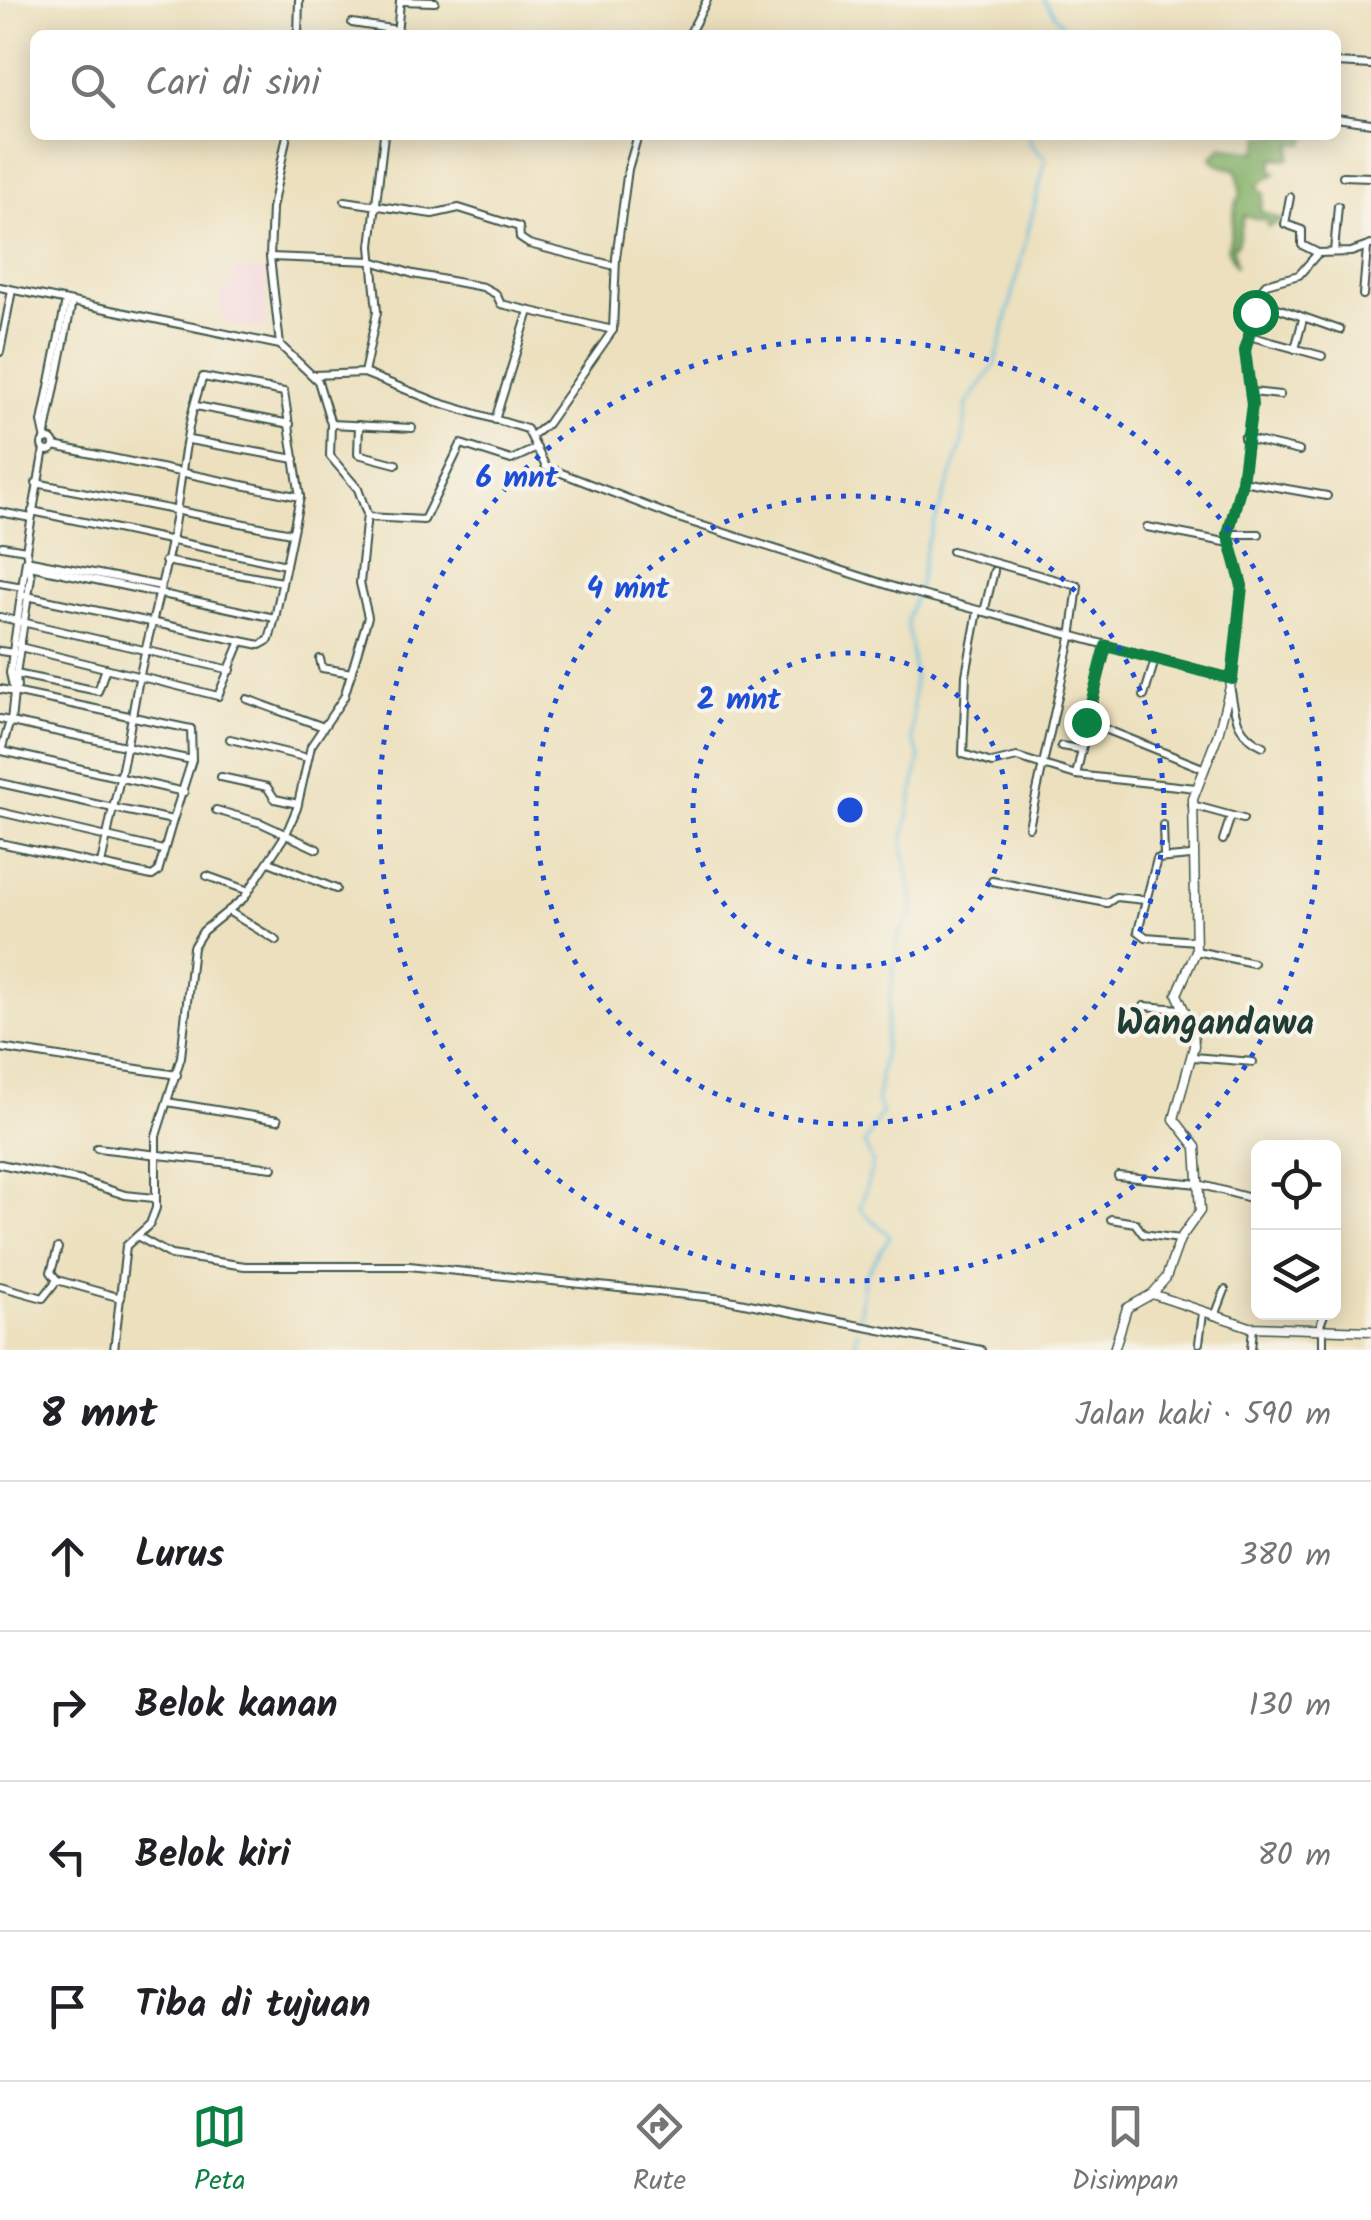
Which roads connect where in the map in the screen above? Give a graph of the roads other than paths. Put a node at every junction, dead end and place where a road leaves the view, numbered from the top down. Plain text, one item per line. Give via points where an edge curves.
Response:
1 (299, 0) edge
2 (707, 0) edge
3 (400, 1) edge
4 (435, 2) edge
5 (352, 23) dead end
6 (298, 30) edge
7 (387, 30) edge
8 (397, 30) edge
9 (692, 30) edge
10 (1341, 63) edge
11 (1371, 65) edge
12 (1341, 119) edge
13 (1371, 123) edge
14 (286, 140) edge
15 (383, 140) edge
16 (636, 140) edge
17 (1342, 176) dead end
18 (1368, 177) edge
19 (1290, 197) dead end
20 (345, 200) dead end
21 (375, 206) junction
22 (1338, 206) dead end
23 (1369, 246) edge
24 (1315, 251) junction
25 (1334, 252) junction
26 (270, 258) junction
27 (372, 260) junction
28 (615, 266) junction
29 (0, 287) edge
30 (12, 290) junction
31 (1363, 296) dead end
32 (1258, 301) junction
33 (69, 302) junction
34 (530, 310) junction
35 (1303, 320) junction
36 (613, 330) junction
37 (1340, 330) dead end
38 (1249, 336) junction
39 (280, 345) junction
40 (1296, 349) junction
41 (0, 352) edge
42 (1322, 356) dead end
43 (364, 373) junction
44 (314, 374) junction
45 (1252, 392) junction
46 (1280, 395) dead end
47 (196, 406) junction
48 (495, 420) junction
49 (290, 424) junction
50 (331, 424) junction
51 (359, 424) junction
52 (412, 428) dead end
53 (534, 435) junction
54 (1244, 438) junction
55 (190, 440) junction
56 (45, 441) junction
57 (537, 448) junction
58 (1299, 452) dead end
59 (296, 459) junction
60 (396, 464) dead end
61 (183, 474) junction
62 (1242, 481) junction
63 (36, 483) junction
64 (1327, 496) dead end
65 (300, 497) junction
66 (177, 509) junction
67 (0, 512) edge
68 (32, 515) junction
69 (367, 517) junction
70 (1147, 527) dead end
71 (292, 533) junction
72 (1260, 534) dead end
73 (1230, 536) junction
74 (171, 542) junction
75 (2, 546) edge
76 (26, 550) junction
77 (952, 552) dead end
78 (165, 561) junction
79 (28, 563) junction
80 (286, 565) junction
81 (994, 571) dead end
82 (282, 582) junction
83 (0, 583) edge
84 (161, 588) junction
85 (25, 593) junction
86 (981, 612) junction
87 (0, 617) edge
88 (275, 618) junction
89 (23, 620) junction
90 (152, 622) junction
91 (1071, 638) junction
92 (242, 641) junction
93 (1106, 646) junction
94 (17, 650) junction
95 (147, 650) junction
96 (0, 651) edge
97 (320, 659) dead end
98 (1156, 660) junction
99 (106, 668) junction
100 (230, 670) junction
101 (13, 673) junction
102 (352, 673) junction
103 (140, 677) junction
104 (1232, 679) junction
105 (0, 689) edge
106 (16, 689) junction
107 (1230, 690) junction
108 (1144, 696) dead end
109 (247, 699) dead end
110 (134, 715) junction
111 (0, 719) edge
112 (10, 721) junction
113 (1086, 722) junction
114 (321, 726) junction
115 (230, 739) dead end
116 (128, 745) junction
117 (1062, 746) dead end
118 (1263, 746) dead end
119 (1079, 749) junction
120 (1, 751) edge
121 (308, 758) junction
122 (192, 760) junction
123 (1043, 768) junction
124 (1204, 769) junction
125 (1076, 775) junction
126 (121, 777) junction
127 (221, 777) dead end
128 (0, 783) edge
129 (1196, 788) junction
130 (184, 792) junction
131 (298, 804) junction
132 (1192, 804) junction
133 (113, 808) junction
134 (216, 810) dead end
135 (0, 812) edge
136 (1232, 816) junction
137 (1243, 819) dead end
138 (173, 820) junction
139 (1164, 825) dead end
140 (1029, 827) dead end
141 (289, 836) junction
142 (107, 837) junction
143 (1223, 840) dead end
144 (0, 843) edge
145 (317, 849) dead end
146 (163, 850) junction
147 (1164, 855) junction
148 (1191, 856) junction
149 (101, 864) junction
150 (274, 865) junction
151 (207, 876) dead end
152 (992, 881) dead end
153 (336, 890) dead end
154 (249, 891) junction
155 (1145, 900) junction
156 (231, 913) junction
157 (276, 942) dead end
158 (1196, 946) junction
159 (1253, 964) dead end
160 (1144, 1006) dead end
161 (1180, 1008) junction
162 (0, 1048) edge
163 (1193, 1056) junction
164 (1253, 1062) dead end
165 (177, 1075) junction
166 (167, 1102) junction
167 (278, 1120) dead end
168 (97, 1148) dead end
169 (154, 1156) junction
170 (0, 1164) edge
171 (273, 1168) dead end
172 (1118, 1176) dead end
173 (1198, 1184) junction
174 (155, 1198) junction
175 (1251, 1198) edge
176 (1110, 1219) dead end
177 (1180, 1239) junction
178 (142, 1240) junction
179 (58, 1248) dead end
180 (57, 1280) junction
181 (0, 1286) edge
182 (1225, 1290) dead end
183 (1152, 1294) junction
184 (122, 1298) junction
185 (1203, 1313) junction
186 (1215, 1317) junction
187 (1323, 1320) edge
188 (1253, 1328) junction
189 (1321, 1328) junction
190 (1371, 1331) edge
191 (1199, 1344) dead end
192 (114, 1350) edge
193 (981, 1350) edge
194 (1114, 1350) edge
195 (1251, 1350) edge
196 (1324, 1350) edge

1 - 6 street
2 - 9 street
3 - 4 street
3 - 8 street
5 - 7 street
10 - 11 street
12 - 13 street
14 - 26 street
15 - 21 street
16 - 28 street
17 - 18 street
19 - 24 street via 1286,224 1302,230 1302,244
20 - 21 street
21 - 27 street
21 - 28 street via 432,214 463,208 519,227 529,244
22 - 25 street
23 - 25 street
23 - 31 street
24 - 25 street
24 - 32 street via 1299,275 1262,287
26 - 27 street
26 - 39 street
27 - 34 street via 483,287 501,304
27 - 43 street via 377,312
28 - 36 street
29 - 30 street
30 - 33 street
30 - 41 street
32 - 35 street via 1302,314
32 - 38 street
33 - 39 street
33 - 56 street via 42,422
34 - 36 street
34 - 48 street
35 - 37 street
35 - 40 street
36 - 53 street
38 - 40 street
38 - 45 street via 1246,376
39 - 44 street
40 - 42 street
43 - 44 street
43 - 48 street
44 - 50 street
45 - 46 street
45 - 54 street
47 - 49 street
47 - 49 street via 206,376 276,388 286,396
47 - 55 street
48 - 53 street
49 - 59 street
50 - 51 street
50 - 69 street via 330,456 358,489
51 - 52 street
51 - 60 street via 358,454
53 - 57 street
54 - 58 street
54 - 62 street
55 - 59 street
55 - 61 street
56 - 61 street via 50,451 54,446
56 - 63 street
57 - 69 street via 511,460 461,444 424,520
57 - 86 street via 546,468 675,518
59 - 65 street
61 - 65 street
61 - 66 street
62 - 64 street
62 - 73 street
63 - 66 street
63 - 68 street
65 - 71 street
66 - 71 street
66 - 74 street
67 - 68 street
68 - 74 street
68 - 76 street
69 - 102 street via 360,583 368,616
70 - 73 street
71 - 80 street
72 - 73 street
73 - 104 street via 1242,586
74 - 78 street
74 - 80 street
75 - 76 street
76 - 79 street
77 - 91 street via 1076,584
78 - 82 street
78 - 84 street
79 - 84 street
79 - 85 street
80 - 82 street
81 - 86 street
82 - 88 street
83 - 85 street
84 - 88 street
84 - 90 street
85 - 89 street
85 - 90 street
86 - 91 street
86 - 123 street via 966,675 962,752 992,763 1021,757
87 - 89 street
88 - 92 street via 268,642
89 - 94 street
89 - 95 street
90 - 92 street
90 - 95 street
91 - 93 street
91 - 123 street
92 - 100 street
93 - 98 street
93 - 113 street
94 - 96 street
94 - 99 street
94 - 101 street
95 - 100 street
95 - 103 street
97 - 102 street via 322,668
98 - 104 street
98 - 108 street
99 - 101 street via 98,691
99 - 103 street
100 - 103 street via 218,696
101 - 106 street
102 - 114 street via 341,702
103 - 110 street
104 - 107 street
105 - 106 street
106 - 110 street
106 - 112 street
107 - 118 street via 1239,727
107 - 124 street
109 - 114 street
110 - 116 street
110 - 122 street via 190,728
111 - 112 street
112 - 116 street
112 - 120 street
113 - 119 street
113 - 124 street
114 - 121 street
115 - 121 street
116 - 122 street
116 - 126 street
117 - 119 street
119 - 125 street
120 - 126 street
121 - 131 street
122 - 130 street
123 - 125 street
123 - 140 street
124 - 129 street
125 - 129 street
126 - 130 street
126 - 133 street
127 - 131 street via 267,787 275,799
128 - 133 street
129 - 132 street
130 - 138 street
131 - 141 street
132 - 136 street
132 - 148 street
133 - 138 street
133 - 142 street
134 - 141 street
135 - 142 street
136 - 137 street
136 - 143 street
138 - 146 street
139 - 147 street
141 - 145 street
141 - 150 street
142 - 146 street
142 - 149 street
144 - 149 street
146 - 149 street via 152,876
147 - 148 street
147 - 155 street via 1154,862
148 - 158 street
150 - 153 street
150 - 154 street
151 - 154 street
152 - 155 street via 1107,903 1116,897
154 - 156 street
155 - 158 street via 1140,934
156 - 157 street
156 - 165 street via 193,947
158 - 159 street
158 - 161 street via 1177,994
160 - 161 street
161 - 163 street via 1193,1030
162 - 165 street
163 - 164 street
163 - 173 street via 1174,1119 1196,1147
165 - 166 street
166 - 167 street
166 - 169 street
168 - 169 street
169 - 171 street
169 - 174 street
170 - 174 street
172 - 173 street
173 - 175 street
173 - 177 street via 1199,1214
174 - 178 street
176 - 177 street via 1135,1224 1143,1234
177 - 183 street
178 - 184 street via 126,1246
178 - 193 street via 170,1255 244,1266 409,1266 724,1299
179 - 180 street via 51,1272
180 - 181 street via 43,1298
180 - 184 street
182 - 186 street
183 - 185 street
183 - 194 street via 1128,1308
184 - 192 street
185 - 186 street
185 - 191 street
186 - 188 street
187 - 189 street
188 - 189 street
188 - 195 street
189 - 190 street
189 - 196 street

